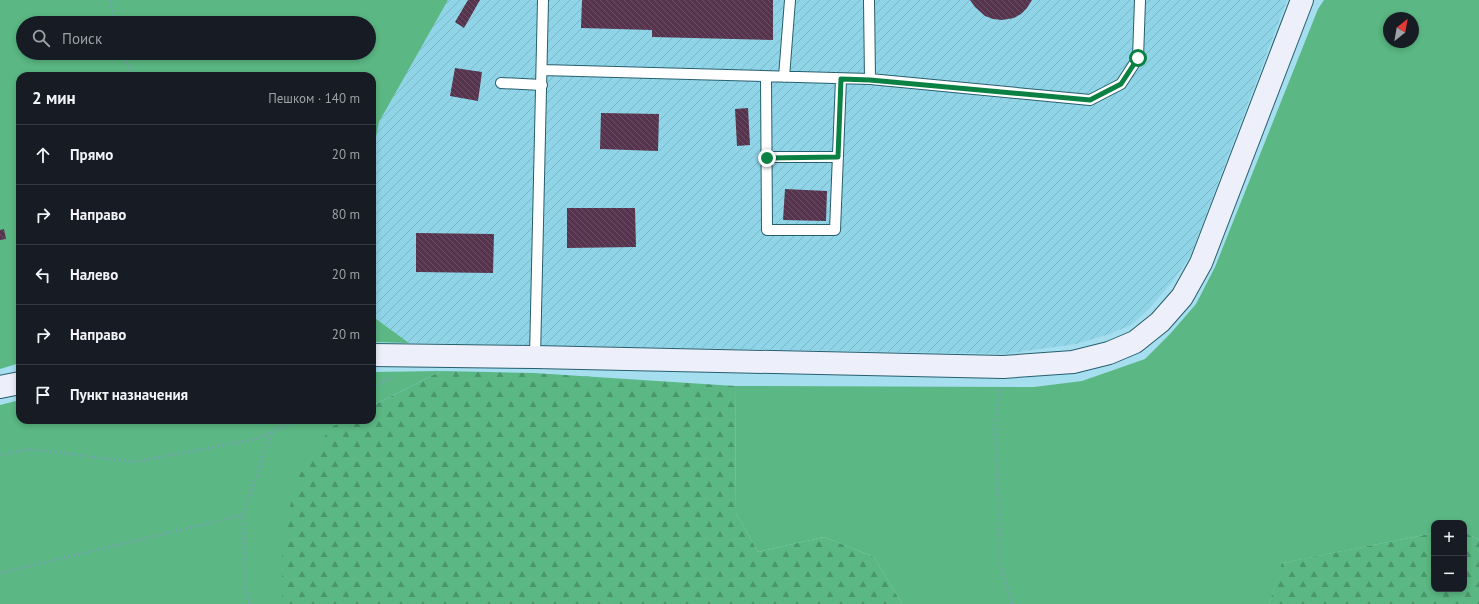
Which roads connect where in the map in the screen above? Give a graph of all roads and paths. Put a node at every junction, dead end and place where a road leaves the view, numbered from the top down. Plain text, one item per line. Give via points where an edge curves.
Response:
1 (110, 0) edge
2 (543, 0) edge
3 (790, 0) edge
4 (869, 0) edge
5 (1140, 0) edge
6 (1302, 0) edge
7 (113, 16) edge
8 (124, 60) edge
9 (542, 70) junction
10 (132, 72) edge
11 (766, 76) junction
12 (784, 77) junction
13 (841, 79) junction
14 (870, 80) junction
15 (502, 83) dead end
16 (542, 85) junction
17 (838, 157) junction
18 (767, 158) junction
19 (376, 355) edge
20 (535, 357) junction
21 (1003, 367) junction
22 (16, 384) edge
23 (0, 387) edge
24 (289, 424) edge
25 (272, 431) junction
26 (0, 455) edge
27 (243, 516) junction
28 (0, 573) edge
29 (249, 604) edge
30 (1012, 604) edge

1 - 7 path
2 - 9 lane
3 - 12 lane
4 - 14 lane
5 - 14 lane via 1138,58 1121,84 1090,100
6 - 21 street via 1201,263 1182,297 1160,322 1135,342 1109,353 1073,362
8 - 10 path
9 - 11 lane
9 - 16 lane
11 - 12 lane
11 - 18 lane
12 - 13 lane
13 - 14 lane
13 - 17 lane
15 - 16 lane
16 - 20 lane
17 - 18 lane
17 - 18 lane via 835,230 767,230
19 - 20 street
20 - 21 street
21 - 30 path via 995,424 1001,566
22 - 23 street
24 - 25 path
25 - 26 path via 256,439 134,462 30,449
25 - 27 path
27 - 28 path
27 - 29 path via 245,590

